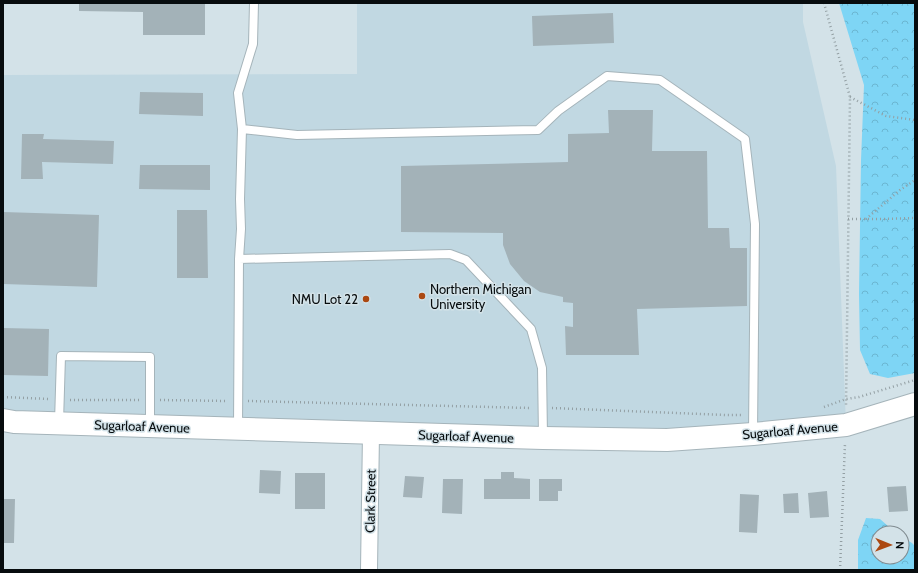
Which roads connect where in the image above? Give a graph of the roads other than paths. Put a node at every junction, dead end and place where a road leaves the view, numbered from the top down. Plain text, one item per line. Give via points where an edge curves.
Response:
1 (254, 3) edge
2 (242, 129) junction
3 (238, 259) junction
4 (915, 404) edge
5 (7, 422) edge
6 (59, 424) junction
7 (753, 424) junction
8 (150, 427) junction
9 (238, 429) junction
10 (371, 433) junction
11 (543, 438) junction
12 (369, 570) edge

1 - 2 lane via 253,44 238,93
2 - 3 lane via 241,229
2 - 7 lane via 297,135 538,130 558,110 607,76 660,80 745,139 755,224
3 - 9 lane
3 - 11 lane via 450,254 466,260 531,329 542,368
4 - 7 main road, Sugarloaf Avenue via 846,425
5 - 6 main road, Sugarloaf Avenue
6 - 8 main road, Sugarloaf Avenue
6 - 8 lane via 61,356 150,357
7 - 11 main road, Sugarloaf Avenue via 666,440
8 - 9 main road, Sugarloaf Avenue
9 - 10 main road, Sugarloaf Avenue
10 - 11 main road, Sugarloaf Avenue
10 - 12 street, Clark Street

